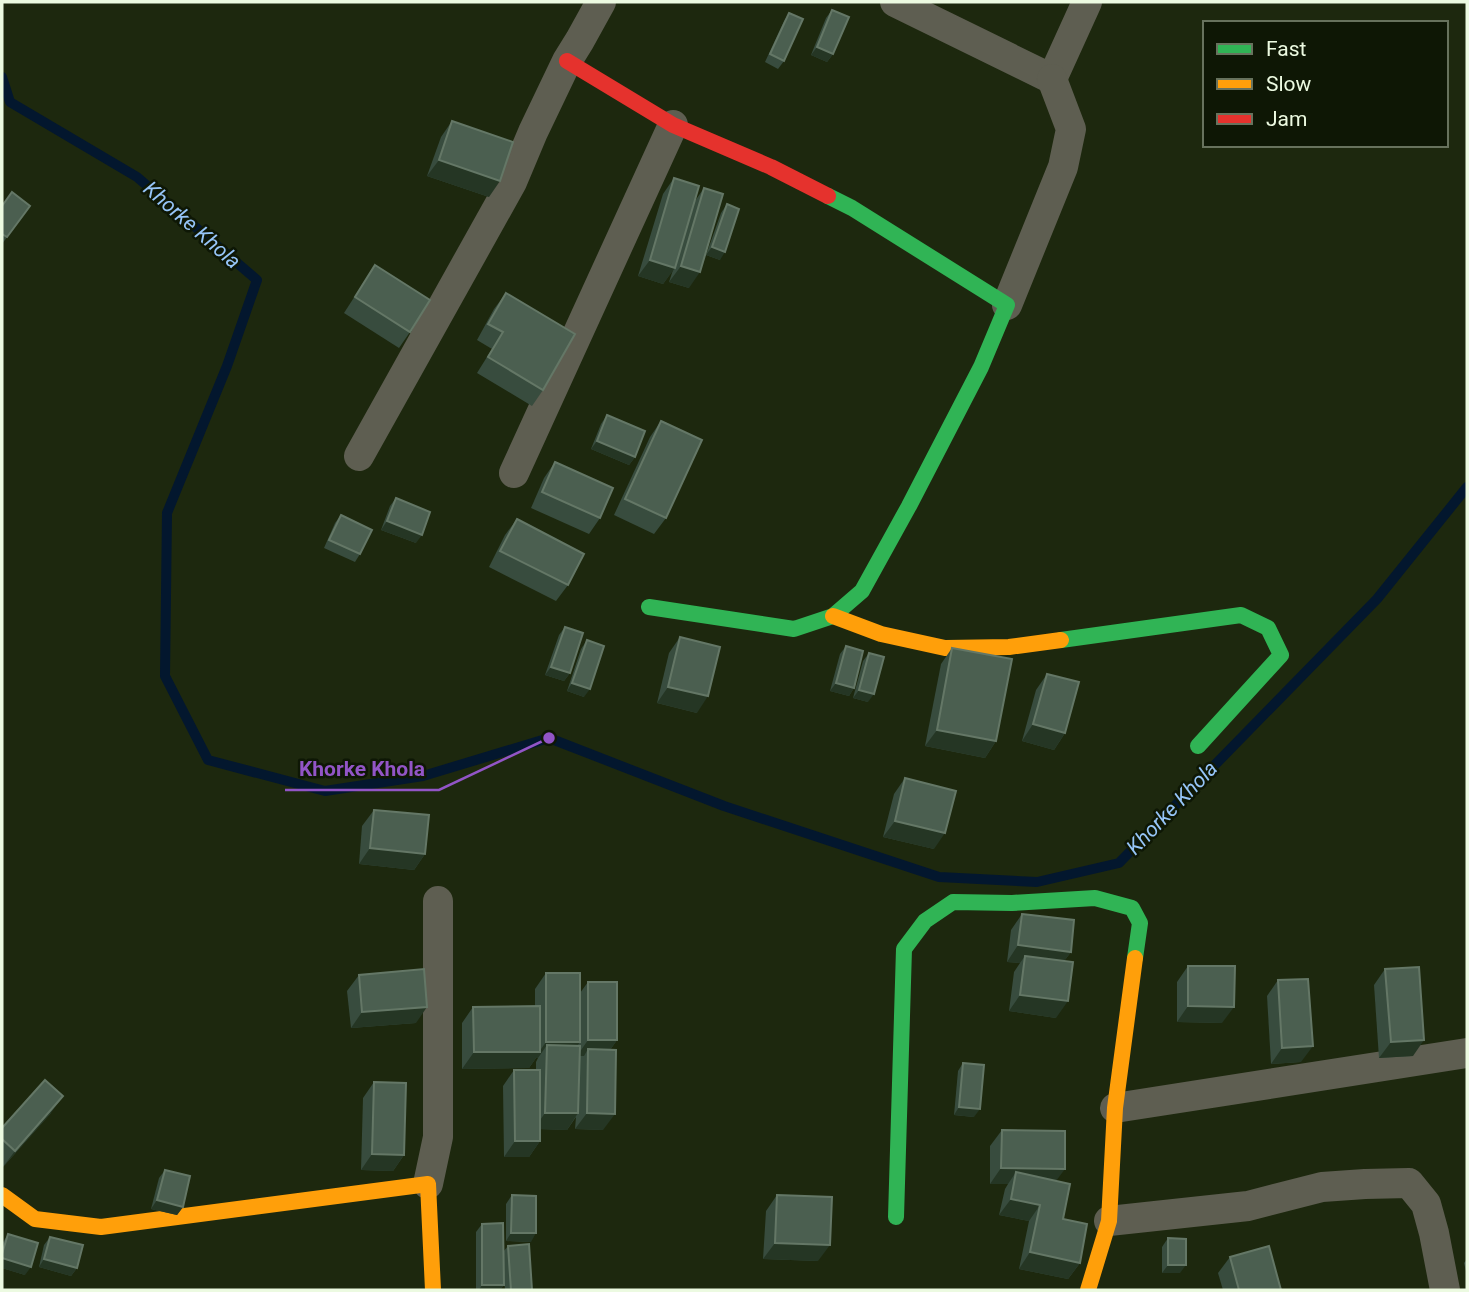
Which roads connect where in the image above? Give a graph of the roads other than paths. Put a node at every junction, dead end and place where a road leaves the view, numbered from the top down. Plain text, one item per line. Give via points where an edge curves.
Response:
1 (601, 2) edge
2 (895, 2) edge
3 (1087, 2) edge
4 (567, 61) junction
5 (1052, 79) junction
6 (673, 125) junction
7 (1007, 305) junction
8 (359, 456) dead end
9 (514, 473) dead end
10 (649, 607) dead end
11 (833, 616) junction
12 (1198, 746) dead end
13 (438, 901) dead end
14 (1467, 1053) edge
15 (1115, 1108) junction
16 (428, 1184) junction
17 (2, 1195) edge
18 (896, 1217) dead end
19 (1109, 1220) junction
20 (433, 1290) edge
21 (1088, 1290) edge
22 (1445, 1290) edge

1 - 4 street
2 - 5 street
3 - 5 street
4 - 6 street
4 - 8 street via 512,182
5 - 7 street via 1071,130 1063,167
6 - 7 street via 852,208
6 - 9 street
7 - 11 street via 981,367 903,518 862,591
10 - 11 street via 794,628
11 - 12 street via 881,634 945,648 1009,647 1241,615 1268,628 1281,655
13 - 16 street via 438,1137
14 - 15 street
15 - 18 street via 1140,923 1132,908 1095,898 953,902 925,921 904,949
15 - 19 street
16 - 17 street via 101,1227 35,1219
16 - 20 street
19 - 21 street
19 - 22 street via 1248,1206 1322,1187 1409,1183 1426,1204

